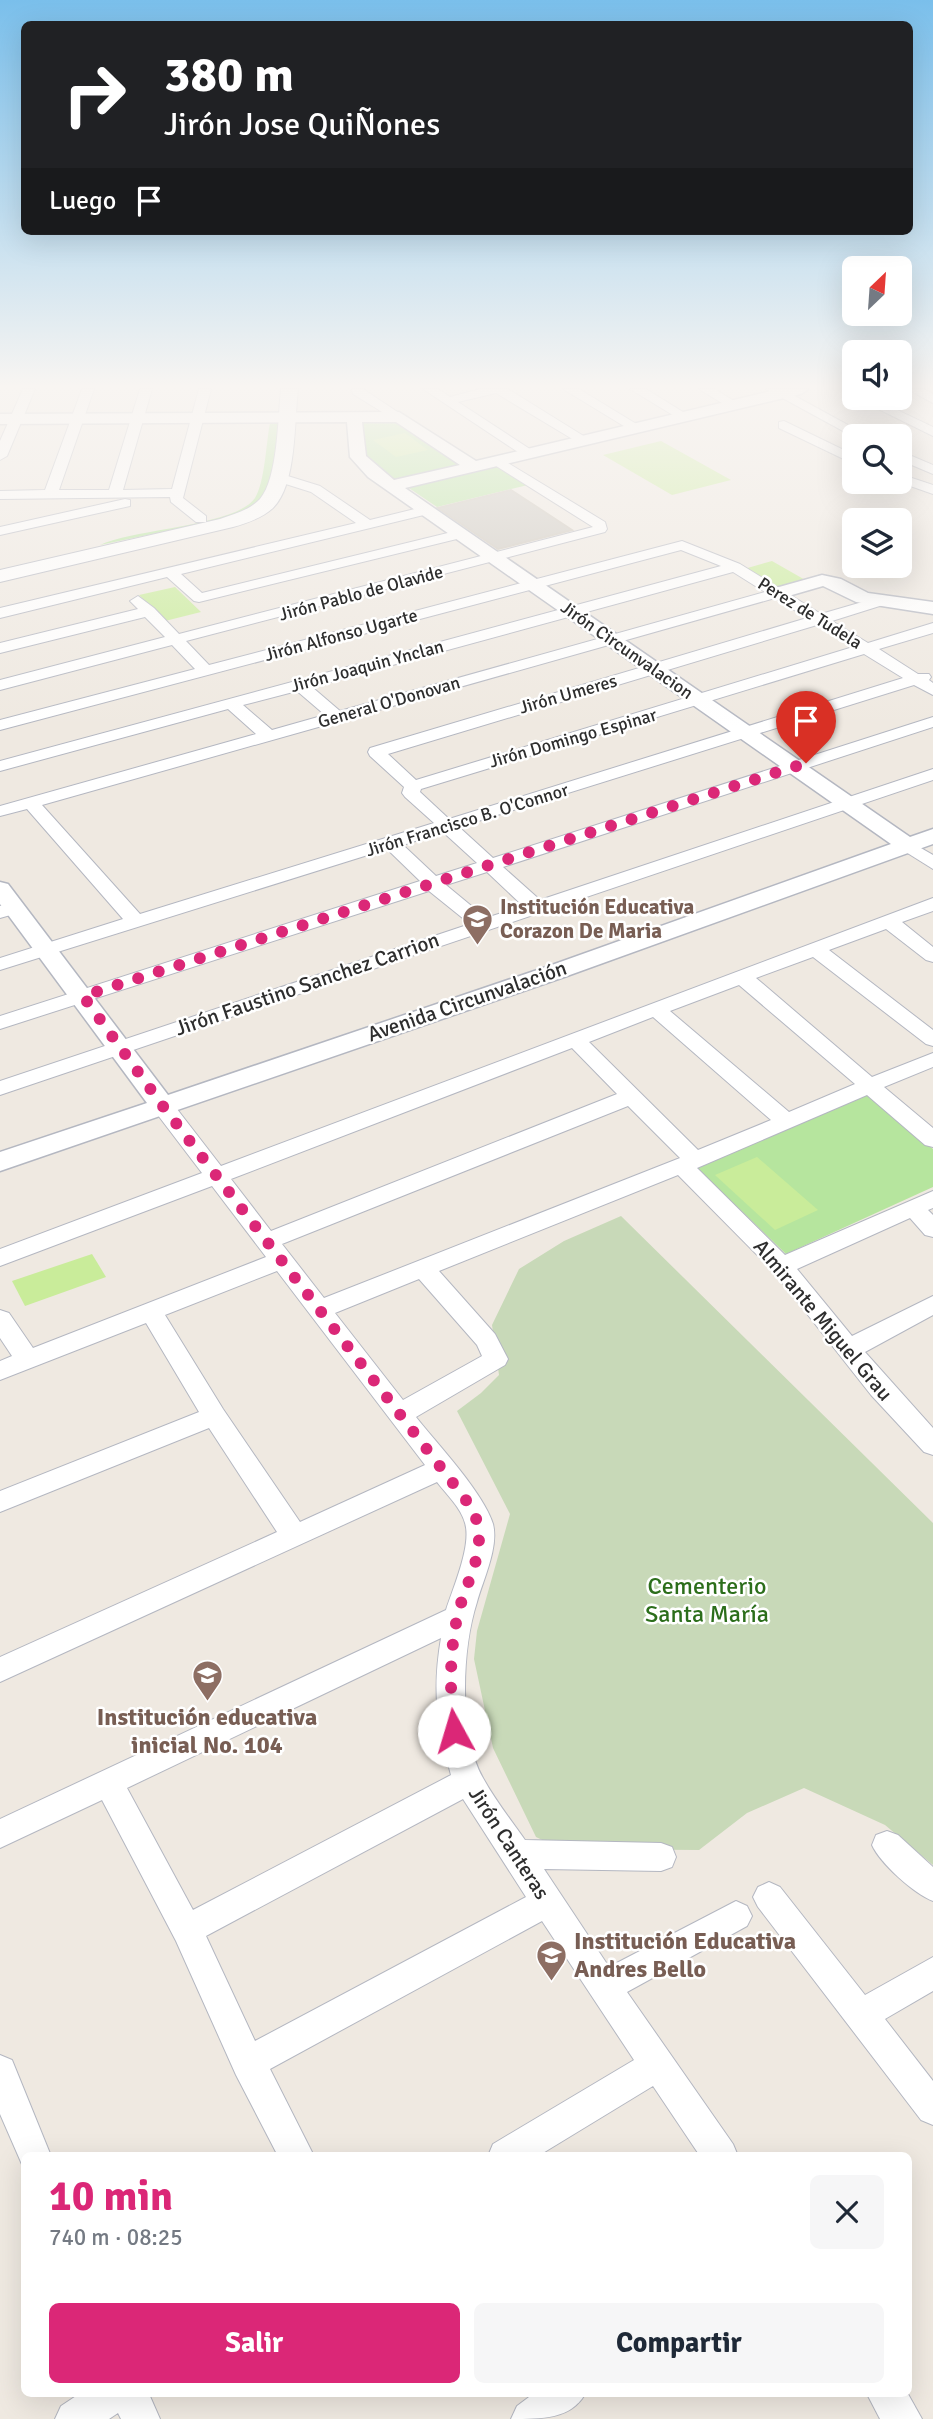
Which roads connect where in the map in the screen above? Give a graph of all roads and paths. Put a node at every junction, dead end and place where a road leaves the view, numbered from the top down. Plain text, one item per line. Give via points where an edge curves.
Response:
1 (121, 502) edge
2 (180, 502) edge
3 (247, 502) edge
4 (267, 502) edge
5 (337, 502) edge
6 (415, 502) edge
7 (563, 502) edge
8 (427, 510) junction
9 (201, 519) junction
10 (368, 525) junction
11 (0, 531) edge
12 (460, 534) junction
13 (682, 545) joint
14 (99, 548) junction
15 (494, 558) junction
16 (0, 566) edge
17 (735, 568) junction
18 (170, 572) junction
19 (0, 576) edge
20 (121, 584) junction
21 (531, 584) junction
22 (778, 593) junction
23 (881, 601) junction
24 (933, 608) edge
25 (569, 610) junction
26 (149, 611) junction
27 (0, 613) edge
28 (821, 621) junction
29 (234, 626) junction
30 (933, 628) edge
31 (612, 639) junction
32 (176, 640) junction
33 (0, 648) edge
34 (866, 649) junction
35 (266, 655) junction
36 (656, 668) junction
37 (205, 670) junction
38 (925, 677) edge
39 (0, 685) edge
40 (300, 685) junction
41 (933, 690) edge
42 (700, 701) junction
43 (230, 703) junction
44 (336, 716) junction
45 (933, 722) edge
46 (0, 725) edge
47 (748, 733) junction
48 (269, 736) junction
49 (0, 766) edge
50 (794, 766) junction
51 (933, 774) edge
52 (413, 786) junction
53 (30, 802) junction
54 (847, 802) junction
55 (0, 811) edge
56 (446, 826) junction
57 (933, 836) edge
58 (391, 843) junction
59 (908, 845) junction
60 (933, 863) edge
61 (489, 866) junction
62 (434, 885) junction
63 (5, 903) edge
64 (933, 904) edge
65 (536, 908) junction
66 (135, 921) junction
67 (888, 921) junction
68 (483, 925) junction
69 (47, 949) junction
70 (815, 949) junction
71 (933, 956) edge
72 (0, 964) edge
73 (742, 977) junction
74 (83, 996) junction
75 (657, 1010) junction
76 (0, 1023) edge
77 (575, 1040) junction
78 (933, 1040) edge
79 (121, 1047) junction
80 (933, 1059) edge
81 (871, 1085) junction
82 (0, 1088) edge
83 (633, 1096) junction
84 (162, 1105) junction
85 (786, 1121) junction
86 (933, 1140) edge
87 (0, 1162) edge
88 (689, 1163) junction
89 (217, 1176) junction
90 (923, 1203) edge
91 (933, 1229) edge
92 (274, 1251) junction
93 (0, 1258) edge
94 (782, 1266) junction
95 (424, 1270) junction
96 (933, 1304) edge
97 (321, 1309) junction
98 (150, 1312) junction
99 (0, 1319) edge
100 (849, 1349) junction
101 (27, 1361) junction
102 (0, 1371) edge
103 (400, 1414) junction
104 (214, 1416) junction
105 (928, 1433) edge
106 (441, 1469) junction
107 (0, 1502) edge
108 (294, 1535) junction
109 (457, 1617) junction
110 (0, 1670) edge
111 (468, 1781) junction
112 (108, 1782) junction
113 (0, 1834) edge
114 (887, 1845) dead end
115 (515, 1854) junction
116 (661, 1857) dead end
117 (933, 1887) edge
118 (769, 1897) dead end
119 (547, 1902) junction
120 (736, 1916) dead end
121 (187, 1930) junction
122 (933, 1973) edge
123 (604, 1987) junction
124 (860, 2015) junction
125 (248, 2063) junction
126 (657, 2065) junction
127 (0, 2072) edge
128 (933, 2108) edge
129 (32, 2152) edge
130 (295, 2152) edge
131 (512, 2152) edge
132 (718, 2152) edge
133 (109, 2397) edge
134 (130, 2397) edge
135 (562, 2397) edge
136 (888, 2397) edge
137 (74, 2419) edge
138 (141, 2419) edge
139 (530, 2419) edge
140 (903, 2419) edge

1 - 11 street
2 - 9 street
3 - 9 main road
4 - 14 main road via 240,518
5 - 10 street
6 - 8 street, Jirón Circunvalacion
7 - 15 street, Jirón Pablo de Olavide via 600,529
8 - 10 street
8 - 12 street, Jirón Circunvalacion
9 - 14 main road
10 - 18 street
12 - 15 street, Jirón Circunvalacion
12 - 18 street via 199,598
13 - 17 street, Perez de Tudela
13 - 21 street, Jirón Alfonso Ugarte
14 - 16 main road
14 - 19 main road
15 - 21 street, Jirón Circunvalacion
15 - 29 street, Jirón Pablo de Olavide
17 - 22 street, Perez de Tudela
17 - 25 street, Jirón Joaquin Ynclan
18 - 20 street
20 - 26 street
20 - 27 street
21 - 25 street, Jirón Circunvalacion
21 - 35 street, Jirón Alfonso Ugarte
22 - 23 street via 822,580
22 - 28 street, Perez de Tudela
22 - 31 street, General O'Donovan
23 - 24 street
23 - 28 street, Jirón Umeres
25 - 31 street, Jirón Circunvalacion
25 - 40 street, Jirón Joaquin Ynclan
26 - 32 street
26 - 33 street
28 - 34 street, Perez de Tudela
28 - 36 street, Jirón Umeres
29 - 32 street, Jirón Pablo de Olavide
29 - 35 street
30 - 34 street, Jirón Domingo Espinar
31 - 36 street, Jirón Circunvalacion
31 - 44 street, General O'Donovan
32 - 37 street
32 - 39 street, Jirón Pablo de Olavide
34 - 38 street, Perez de Tudela
34 - 42 street, Jirón Domingo Espinar
35 - 37 street, Jirón Alfonso Ugarte
36 - 42 street, Jirón Circunvalacion
36 - 52 street, Jirón Umeres via 376,752
37 - 46 street, Jirón Alfonso Ugarte
38 - 41 street, Perez de Tudela
38 - 47 street, Jirón Francisco B. O'Connor
40 - 43 street, Jirón Joaquin Ynclan
40 - 44 street
42 - 47 street, Jirón Circunvalacion
42 - 52 street, Jirón Domingo Espinar
43 - 48 street
43 - 49 street, Jirón Joaquin Ynclan
44 - 48 street, General O'Donovan
45 - 50 street
47 - 50 street, Jirón Circunvalacion
47 - 56 street, Jirón Francisco B. O'Connor
48 - 53 street, General O'Donovan
50 - 54 street, Jirón Circunvalacion
50 - 61 street
51 - 54 street, Jirón Faustino Sanchez Carrion
52 - 56 street via 411,793
53 - 55 street, General O'Donovan
53 - 66 street
54 - 59 street, Jirón Circunvalacion
54 - 65 street, Jirón Faustino Sanchez Carrion
56 - 58 street, Jirón Francisco B. O'Connor
56 - 61 street
57 - 59 street, Avenida Circunvalación
58 - 62 street
58 - 66 street, Jirón Francisco B. O'Connor
59 - 60 street, Jirón Circunvalacion
59 - 84 street, Avenida Circunvalación via 558,971
61 - 62 street
61 - 65 street
62 - 68 street
62 - 74 street
63 - 69 street, Jirón Canteras
64 - 67 street
65 - 68 street, Jirón Faustino Sanchez Carrion
66 - 69 street, Jirón Francisco B. O'Connor
67 - 70 street
67 - 71 street
68 - 79 street, Jirón Faustino Sanchez Carrion
69 - 72 street, Jirón Francisco B. O'Connor
69 - 74 street, Jirón Canteras
70 - 73 street
70 - 78 street
73 - 75 street
73 - 81 street
74 - 76 street
74 - 79 street, Jirón Canteras
75 - 77 street
75 - 85 street
77 - 83 street, Almirante Miguel Grau
77 - 89 street
79 - 82 street, Jirón Faustino Sanchez Carrion
79 - 84 street, Jirón Canteras
80 - 81 street
81 - 85 street
81 - 86 street
83 - 88 street, Almirante Miguel Grau
83 - 92 street
84 - 87 street, Avenida Circunvalación
84 - 89 street, Jirón Canteras
85 - 88 street
88 - 94 street, Almirante Miguel Grau
88 - 95 street
89 - 92 street, Jirón Canteras
89 - 93 street
90 - 91 street
90 - 94 street
92 - 97 street, Jirón Canteras
92 - 98 street
94 - 100 street, Almirante Miguel Grau
95 - 97 street
95 - 103 street via 486,1340 496,1359
96 - 100 street
97 - 103 street, Jirón Canteras
98 - 101 street
98 - 104 street
99 - 101 street
100 - 105 street, Almirante Miguel Grau
101 - 102 street
103 - 106 street, Jirón Canteras
104 - 107 street
104 - 108 street
106 - 108 street
106 - 109 street, Jirón Canteras via 472,1508 480,1527 480,1545
108 - 110 street
109 - 111 street, Jirón Canteras via 449,1678 454,1731
109 - 112 street
111 - 115 street, Jirón Canteras
111 - 121 street
112 - 113 street
112 - 121 street
114 - 117 street
115 - 116 street
115 - 119 street, Jirón Canteras
118 - 124 street
119 - 123 street, Jirón Canteras
119 - 125 street
120 - 123 street
121 - 125 street
122 - 124 street
123 - 126 street, Jirón Canteras
124 - 128 street
125 - 130 street
126 - 131 street
126 - 132 street, Jirón Canteras
127 - 129 street
133 - 137 street
134 - 138 street
135 - 139 street
136 - 140 street

